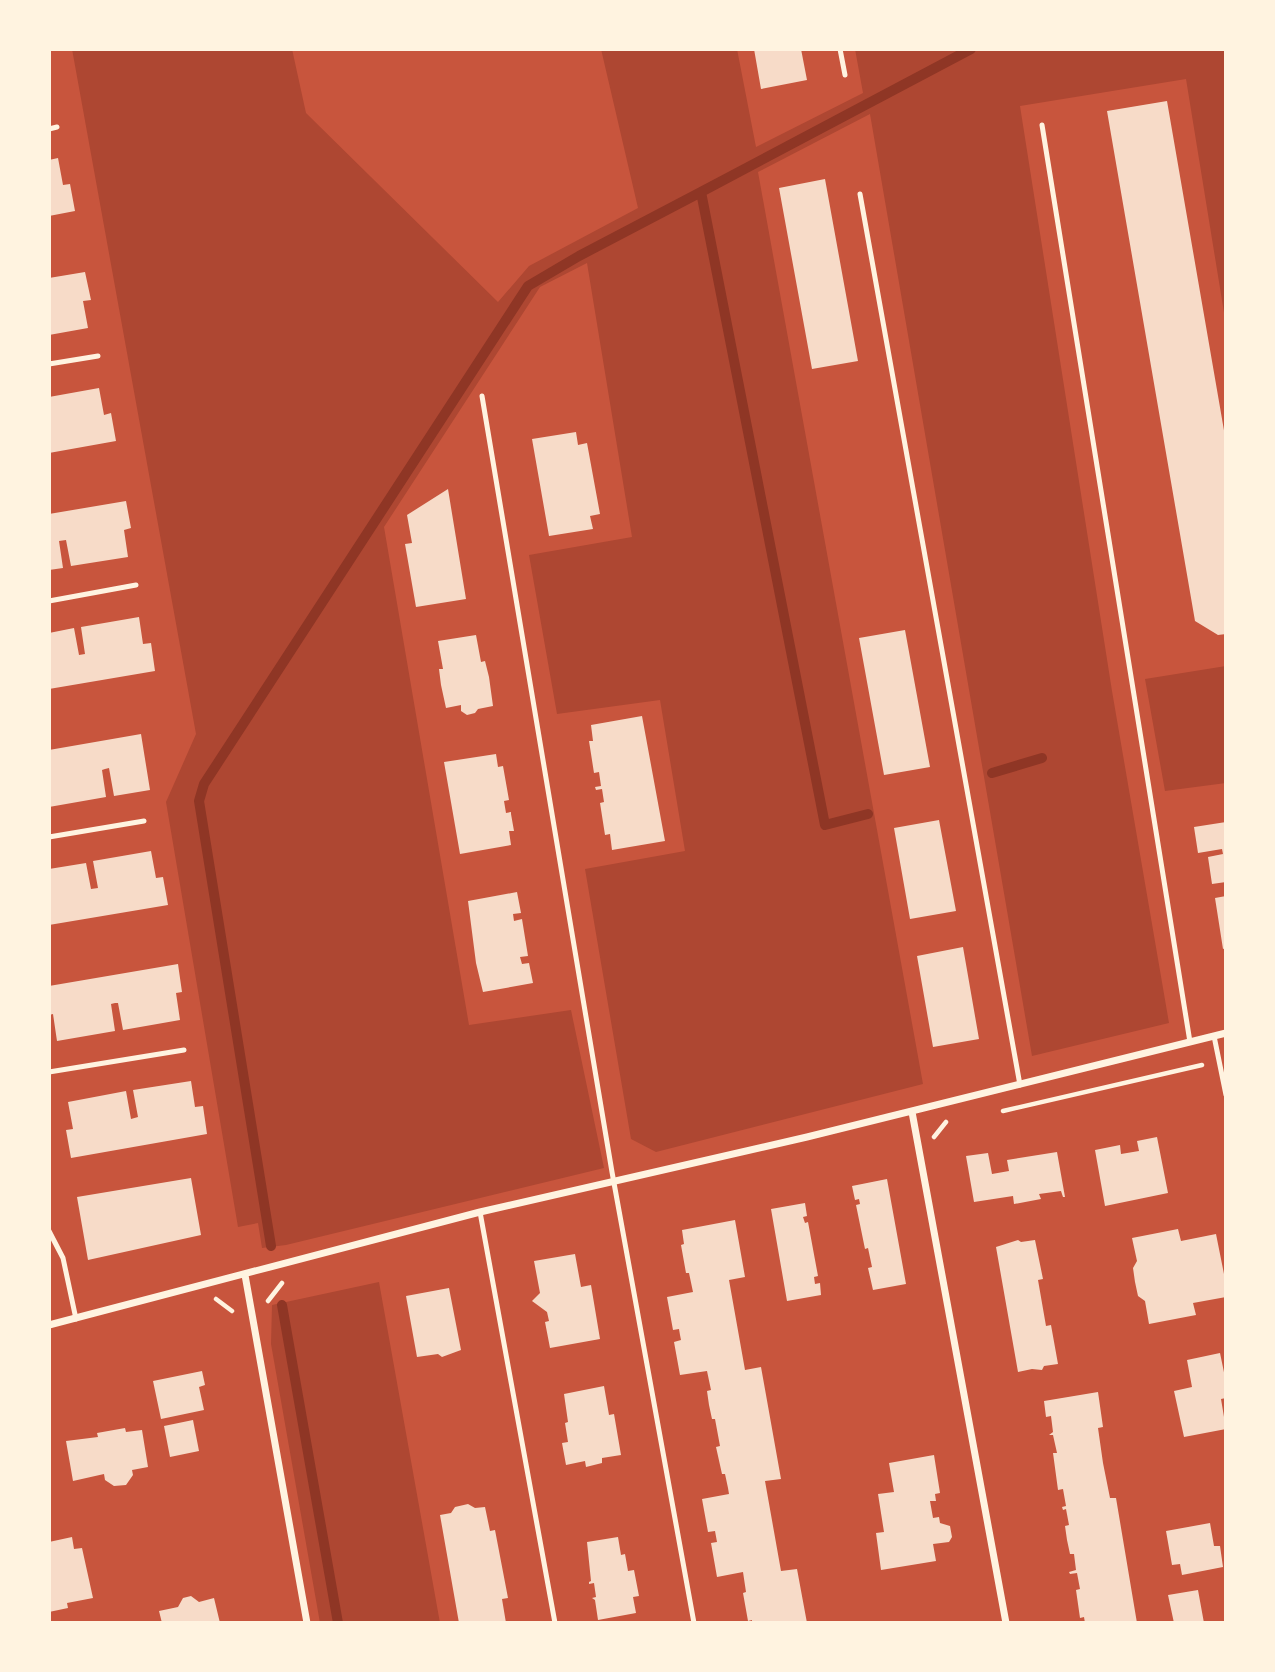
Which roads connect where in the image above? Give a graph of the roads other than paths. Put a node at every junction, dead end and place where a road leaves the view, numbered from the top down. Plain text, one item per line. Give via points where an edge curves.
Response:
1 (840, 49) edge
2 (845, 75) dead end
3 (1042, 125) dead end
4 (57, 127) dead end
5 (49, 129) edge
6 (860, 194) dead end
7 (98, 356) dead end
8 (49, 364) edge
9 (482, 396) dead end
10 (136, 585) dead end
11 (49, 601) edge
12 (144, 821) dead end
13 (49, 837) edge
14 (1226, 1033) edge
15 (1214, 1036) junction
16 (1190, 1042) junction
17 (184, 1050) dead end
18 (49, 1072) edge
19 (1020, 1085) junction
20 (1226, 1096) edge
21 (912, 1112) junction
22 (615, 1181) junction
23 (480, 1212) junction
24 (49, 1231) edge
25 (245, 1275) junction
26 (76, 1319) junction
27 (49, 1325) edge
28 (307, 1623) edge
29 (555, 1623) edge
30 (694, 1623) edge
31 (1006, 1623) edge

1 - 2 lane
3 - 16 lane
4 - 5 lane
6 - 19 lane
7 - 8 lane
9 - 22 lane
10 - 11 lane
12 - 13 lane
14 - 15 street
15 - 16 street
15 - 20 lane
16 - 19 street
17 - 18 lane
19 - 21 street
21 - 22 street
21 - 31 street
22 - 23 street
22 - 30 lane
23 - 25 street
23 - 29 lane
24 - 26 lane via 63,1258
25 - 26 street
25 - 28 street
26 - 27 street

